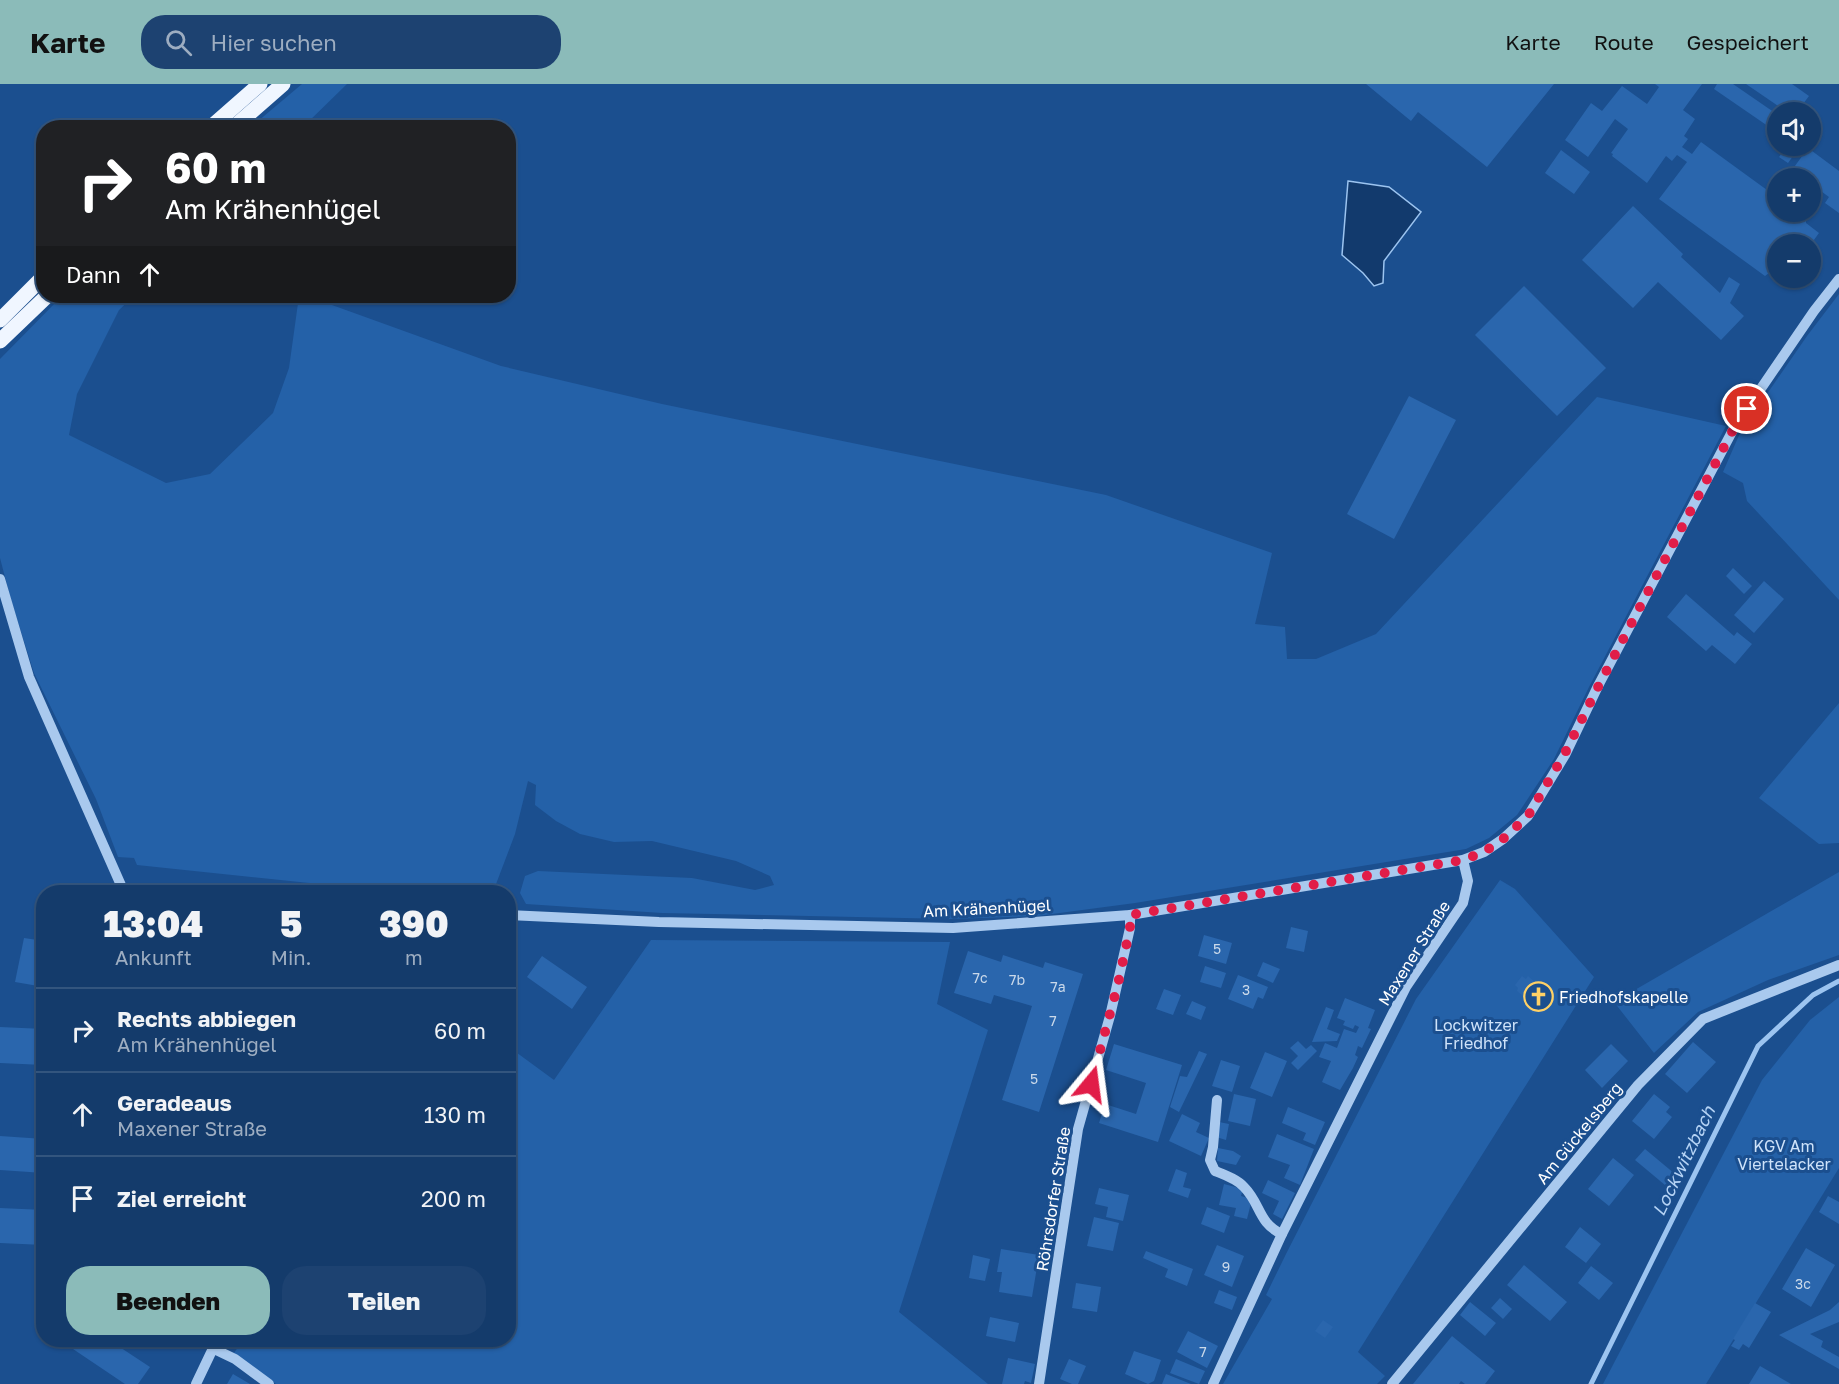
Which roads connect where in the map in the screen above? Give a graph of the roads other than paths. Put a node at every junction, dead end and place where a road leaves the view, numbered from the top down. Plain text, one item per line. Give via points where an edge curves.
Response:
1 (260, 84) edge
2 (283, 84) edge
3 (219, 120) edge
4 (242, 120) edge
5 (1839, 279) edge
6 (36, 284) edge
7 (40, 303) edge
8 (0, 320) edge
9 (0, 342) edge
10 (0, 579) edge
11 (1463, 860) junction
12 (121, 885) edge
13 (516, 915) edge
14 (1130, 915) junction
15 (1839, 965) edge
16 (1217, 1100) dead end
17 (1282, 1234) junction
18 (213, 1347) edge
19 (218, 1347) edge
20 (196, 1384) edge
21 (269, 1384) edge
22 (1039, 1384) edge
23 (1213, 1384) edge
24 (1392, 1384) edge

1 - 3 main road
2 - 4 main road
5 - 11 street via 1734,428 1564,755 1528,816 1484,852
6 - 8 main road
7 - 9 main road
10 - 12 street via 29,677
11 - 14 street, Am Krähenhügel
11 - 17 street, Maxener Straße via 1468,881 1463,903 1406,987
13 - 14 street, Am Krähenhügel via 953,928
14 - 22 street, Röhrsdorfer Straße via 1110,1016 1078,1129
15 - 24 street, Am Gückelsberg via 1703,1019 1638,1084
16 - 17 street via 1210,1160 1215,1171 1243,1185 1271,1229
17 - 23 street, Maxener Straße
18 - 20 street
19 - 21 street

